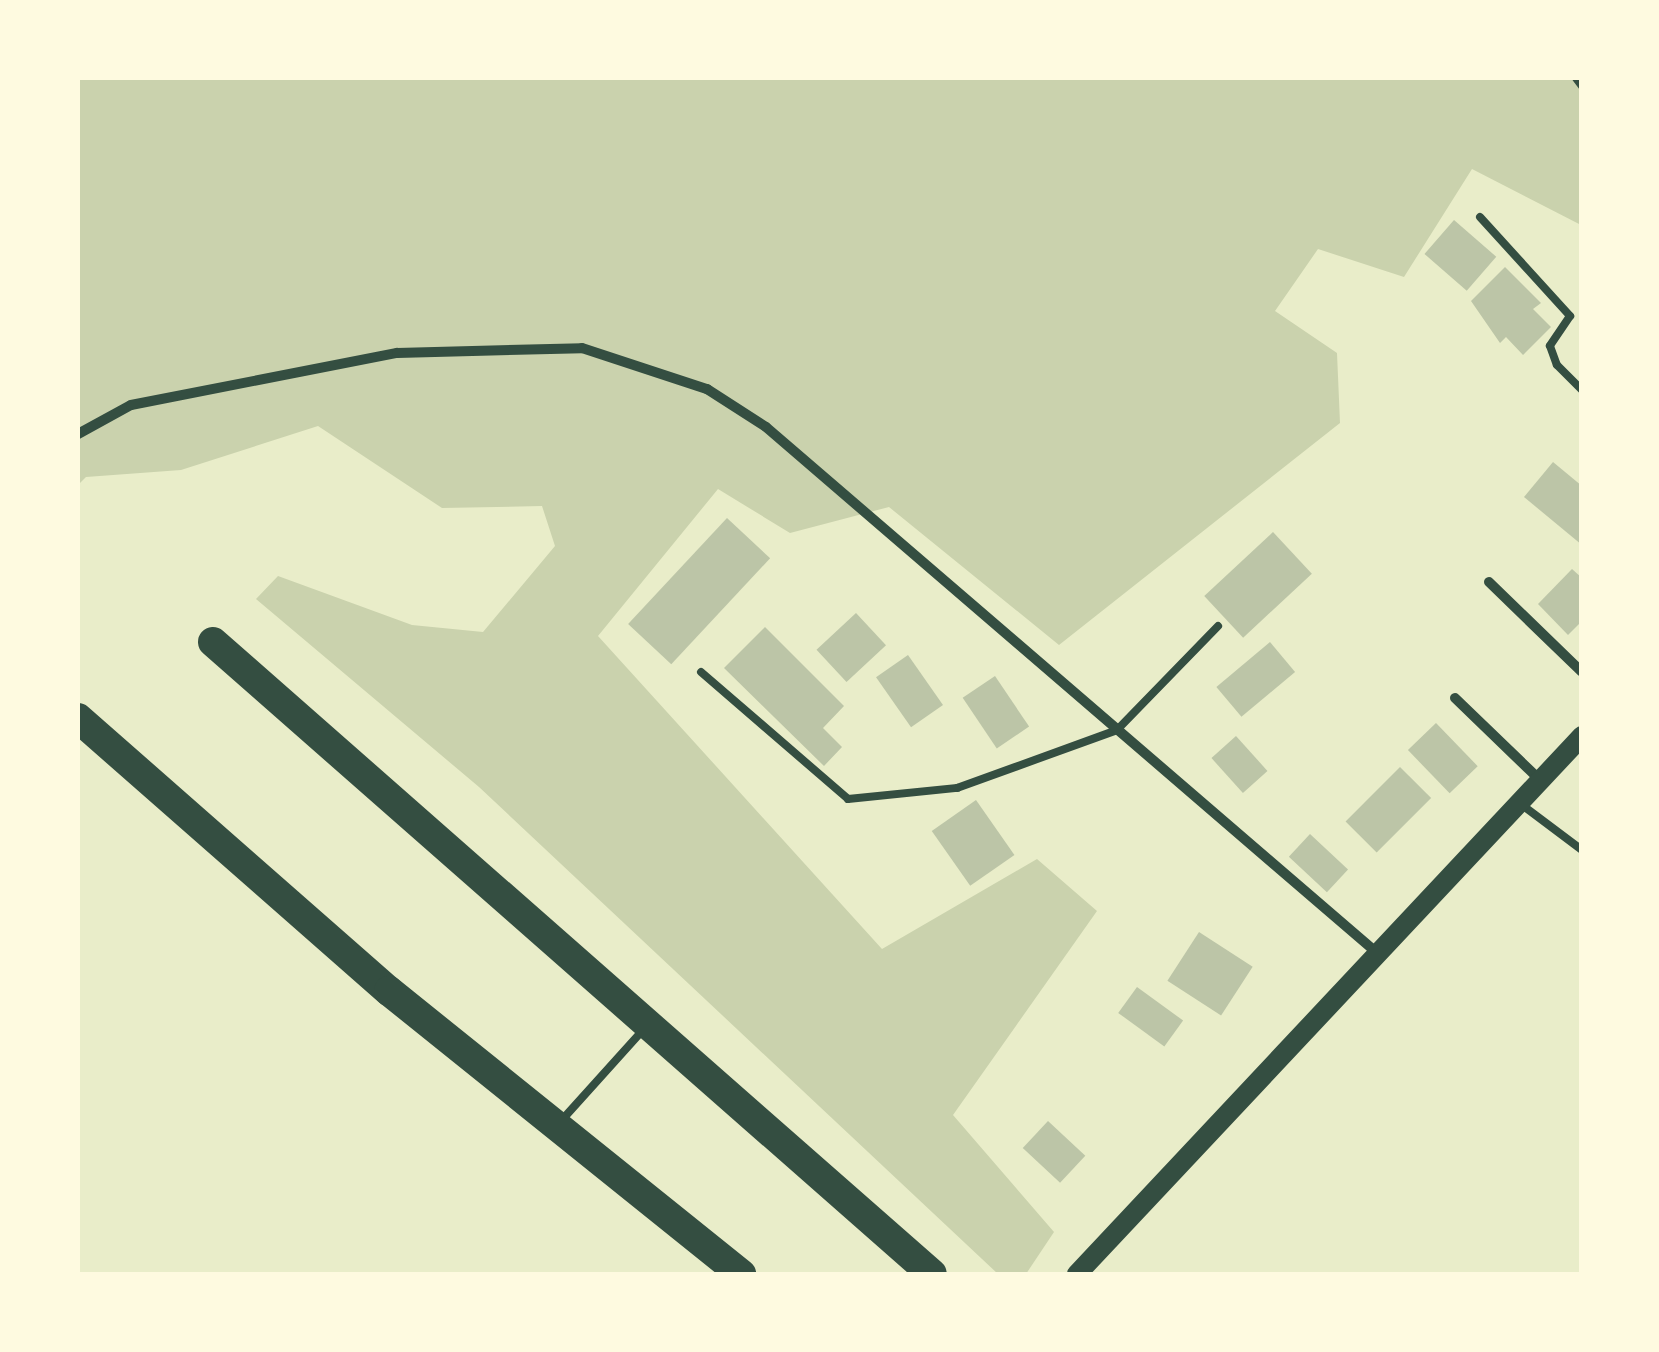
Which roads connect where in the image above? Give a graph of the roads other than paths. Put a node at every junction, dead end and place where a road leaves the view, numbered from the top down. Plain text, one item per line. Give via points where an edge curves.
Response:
1 (1576, 78) edge
2 (1582, 86) edge
3 (1480, 217) dead end
4 (1582, 390) edge
5 (78, 434) edge
6 (1488, 582) dead end
7 (1218, 626) dead end
8 (213, 642) dead end
9 (701, 672) dead end
10 (1582, 672) edge
11 (1454, 698) dead end
12 (78, 718) edge
13 (1116, 730) junction
14 (1582, 736) edge
15 (1540, 780) junction
16 (1519, 803) junction
17 (1582, 850) edge
18 (1377, 953) junction
19 (645, 1027) junction
20 (554, 1128) junction
21 (740, 1274) edge
22 (932, 1274) edge
23 (1077, 1274) edge

1 - 2 lane
3 - 4 lane via 1570,316 1550,346 1557,366
5 - 13 street via 131,404 397,353 582,348 707,389 766,427
6 - 10 street
7 - 13 lane
8 - 19 highway
9 - 13 lane via 848,800 958,788
11 - 15 street
12 - 20 highway
13 - 18 street
14 - 15 main road
15 - 16 main road
16 - 17 lane
16 - 18 main road
18 - 23 main road
19 - 20 lane
19 - 22 highway
20 - 21 highway

